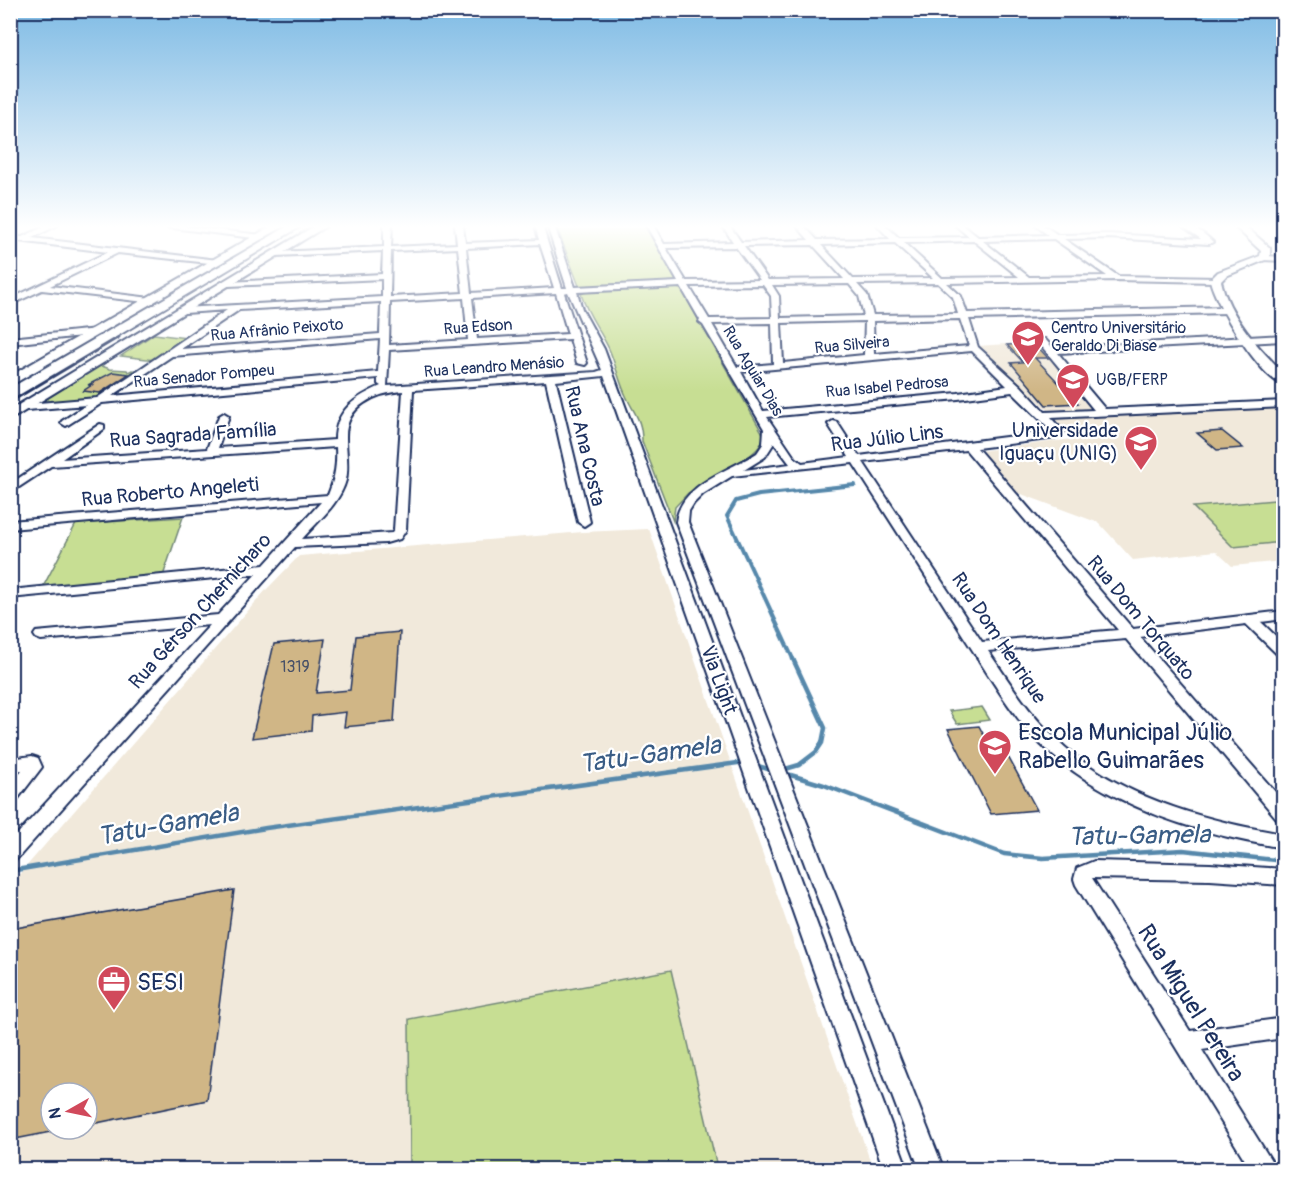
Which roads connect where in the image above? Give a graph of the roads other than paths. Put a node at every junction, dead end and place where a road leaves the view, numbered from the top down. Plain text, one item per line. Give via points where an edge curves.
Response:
1 (58, 280) edge
2 (187, 280) edge
3 (234, 280) edge
4 (306, 280) edge
5 (387, 280) edge
6 (466, 280) edge
7 (554, 280) edge
8 (568, 280) edge
9 (680, 280) edge
10 (765, 280) edge
11 (935, 280) edge
12 (941, 280) edge
13 (1215, 280) edge
14 (850, 281) junction
15 (767, 283) junction
16 (228, 284) junction
17 (682, 284) junction
18 (42, 288) junction
19 (571, 290) junction
20 (558, 291) junction
21 (468, 296) junction
22 (151, 301) junction
23 (386, 301) junction
24 (10, 303) edge
25 (237, 308) junction
26 (185, 310) junction
27 (1228, 310) junction
28 (962, 315) junction
29 (869, 317) junction
30 (775, 320) junction
31 (703, 321) junction
32 (97, 332) junction
33 (384, 336) junction
34 (574, 336) junction
35 (1284, 338) edge
36 (10, 341) edge
37 (1042, 341) dead end
38 (1250, 341) junction
39 (473, 342) junction
40 (384, 348) junction
41 (974, 348) junction
42 (1052, 351) junction
43 (172, 353) junction
44 (869, 359) junction
45 (582, 363) dead end
46 (778, 366) junction
47 (734, 370) junction
48 (608, 372) junction
49 (550, 378) junction
50 (1284, 381) edge
51 (10, 382) edge
52 (383, 382) junction
53 (408, 388) junction
54 (1017, 388) junction
55 (103, 400) junction
56 (1284, 404) edge
57 (27, 406) junction
58 (1102, 412) junction
59 (760, 414) junction
60 (1045, 415) junction
61 (10, 416) edge
62 (224, 416) dead end
63 (66, 423) dead end
64 (833, 424) dead end
65 (100, 427) dead end
66 (769, 429) junction
67 (339, 443) junction
68 (969, 446) junction
69 (211, 452) junction
70 (856, 459) junction
71 (49, 463) junction
72 (799, 466) junction
73 (727, 476) junction
74 (10, 490) edge
75 (332, 498) junction
76 (584, 522) dead end
77 (10, 525) edge
78 (292, 543) junction
79 (268, 569) junction
80 (10, 594) edge
81 (1284, 615) edge
82 (223, 619) junction
83 (1249, 620) junction
84 (1129, 634) junction
85 (41, 635) dead end
86 (978, 647) junction
87 (1284, 653) edge
88 (10, 765) edge
89 (10, 796) edge
90 (1284, 814) edge
91 (1284, 841) edge
92 (11, 854) edge
93 (1284, 877) edge
94 (1284, 1028) edge
95 (1185, 1042) junction
96 (896, 1170) edge
97 (932, 1170) edge
98 (1265, 1170) edge

1 - 18 street
2 - 22 main road
3 - 16 main road
4 - 16 street
5 - 23 street
6 - 21 street
7 - 20 street
8 - 19 street, Via Light
9 - 17 street, Rua Aguiar Dias
10 - 15 street
11 - 14 street
12 - 28 street via 957,296
13 - 27 main road
14 - 15 street
14 - 29 street via 863,296
15 - 17 street
15 - 30 street via 775,296
16 - 26 main road
17 - 19 street
17 - 31 street, Rua Aguiar Dias
18 - 22 street
18 - 24 street
19 - 20 street
19 - 48 street, Via Light
20 - 21 street
20 - 34 street
21 - 23 street
21 - 39 street
22 - 32 main road
23 - 25 street
23 - 33 street
25 - 26 street
25 - 43 street
26 - 57 main road
27 - 28 street
27 - 38 main road
28 - 29 street
28 - 41 street
29 - 30 street
29 - 44 street
30 - 31 street
30 - 46 street
31 - 47 street, Rua Aguiar Dias
32 - 36 street
32 - 51 main road
33 - 40 street
33 - 43 street, Rua Afrânio Peixoto
34 - 39 street, Rua Edson
34 - 45 street
35 - 38 street
37 - 42 street
38 - 42 street
38 - 50 main road
39 - 40 street, Rua Edson
40 - 52 street
41 - 44 street, Rua Silveira
41 - 54 street
42 - 58 street
43 - 55 street
44 - 46 street, Rua Silveira
46 - 47 street, Rua Silveira
47 - 59 street, Rua Aguiar Dias
48 - 49 street, Rua Leandro Menásio
48 - 96 street, Via Light
49 - 53 street, Rua Leandro Menásio
49 - 76 street, Rua Ana Costa
52 - 53 street, Rua Leandro Menásio
52 - 55 street, Rua Senador Pompeu
52 - 67 street, Rua Gérson Chernicharo via 347,410
53 - 78 street via 400,530 396,536
54 - 59 street, Rua Isabel Pedrosa
54 - 60 street
55 - 57 street, Rua Senador Pompeu
55 - 63 street
56 - 58 street
57 - 61 main road
58 - 60 street
59 - 66 street, Rua Aguiar Dias
60 - 68 street, Rua Júlio Lins via 1059,429 1058,435
62 - 69 street
64 - 70 street, Rua Dom Henrique
65 - 71 street
66 - 72 street, Rua Aguiar Dias
66 - 73 street, Via Light via 768,444 761,455
67 - 69 street, Rua Sagrada Família
67 - 75 street, Rua Gérson Chernicharo via 342,481
68 - 70 street, Rua Júlio Lins
68 - 84 street, Rua Dom Torquato
69 - 71 street, Rua Sagrada Família
70 - 72 street, Rua Júlio Lins
70 - 86 street, Rua Dom Henrique
71 - 74 street
72 - 73 street, Rua Júlio Lins
73 - 97 street, Via Light via 691,498 681,519
75 - 77 street, Rua Roberto Angeleti
75 - 78 street, Rua Gérson Chernicharo
78 - 79 street, Rua Gérson Chernicharo
79 - 80 street
79 - 82 street, Rua Gérson Chernicharo
81 - 83 street
82 - 85 street
82 - 92 street, Rua Gérson Chernicharo
83 - 84 street
83 - 87 street
84 - 86 street
84 - 90 street, Rua Dom Torquato
86 - 91 street, Rua Dom Henrique via 1039,732 1057,750 1102,780 1186,819
88 - 89 street via 32,762 34,767
93 - 95 street, Rua Miguel Pereira via 1094,869 1084,873 1083,879
94 - 95 street
95 - 98 street, Rua Miguel Pereira

